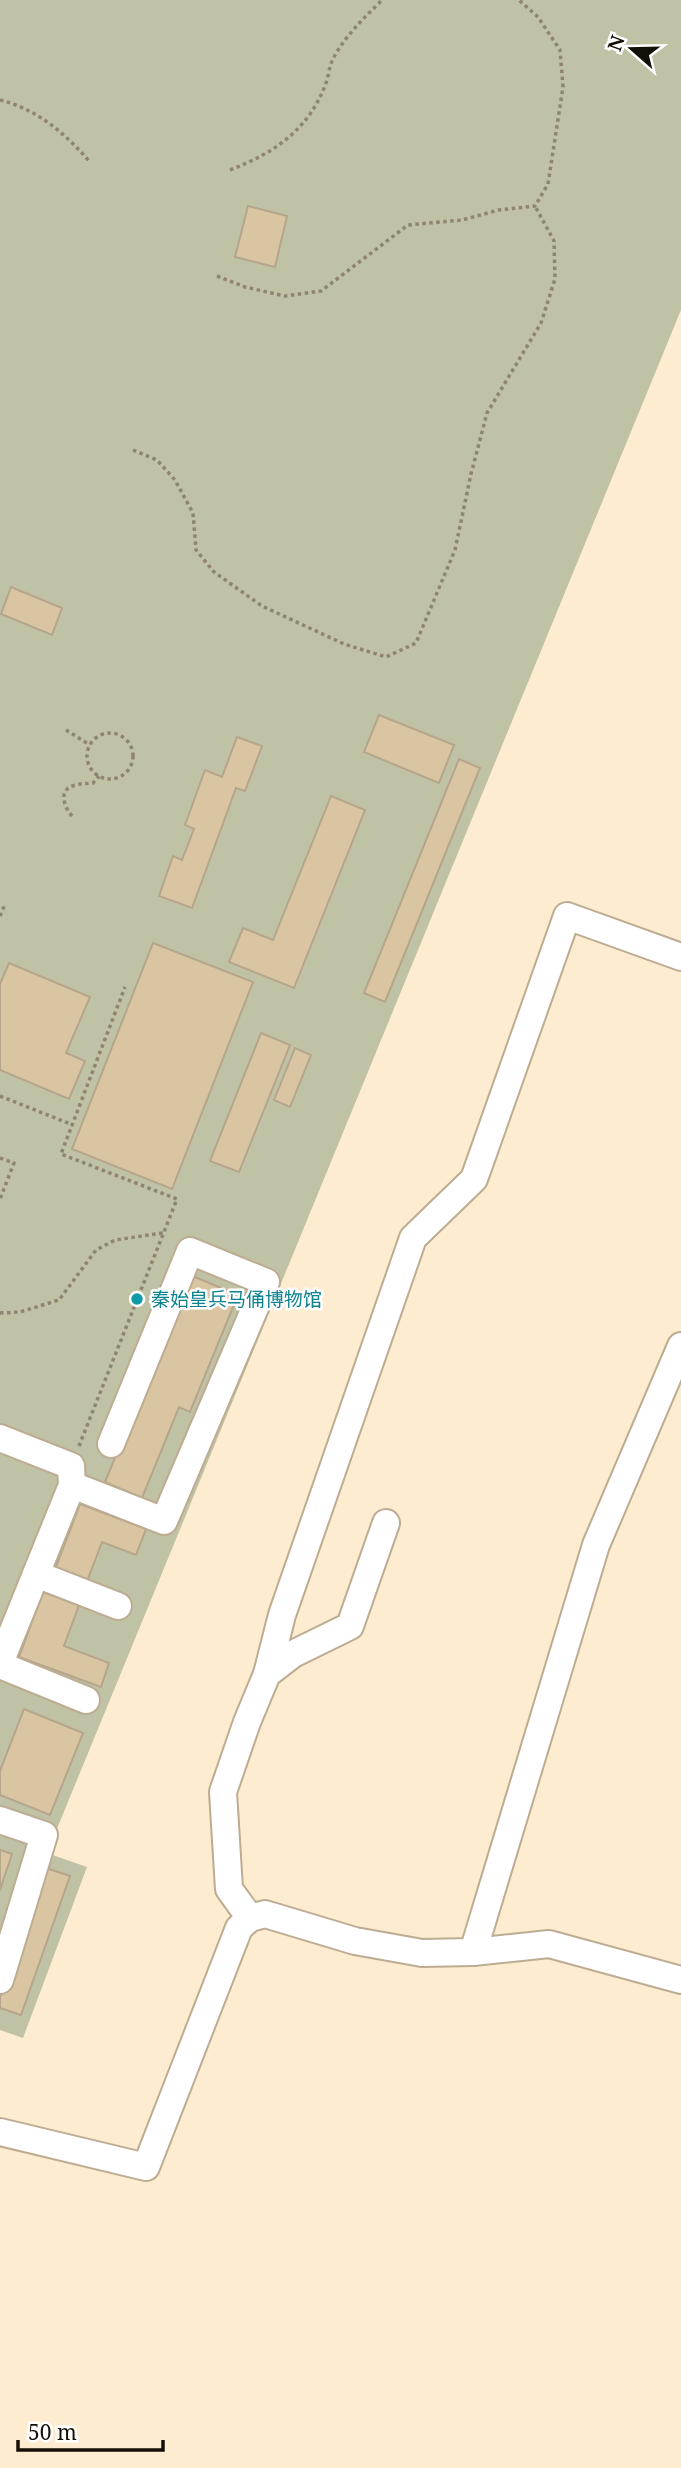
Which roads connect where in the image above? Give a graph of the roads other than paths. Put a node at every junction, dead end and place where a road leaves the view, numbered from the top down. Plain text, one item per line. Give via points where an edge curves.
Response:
1 (681, 957) edge
2 (681, 1346) edge
3 (0, 1438) edge
4 (111, 1444) dead end
5 (71, 1475) junction
6 (386, 1523) dead end
7 (36, 1574) junction
8 (118, 1606) dead end
9 (0, 1664) edge
10 (267, 1674) junction
11 (86, 1700) dead end
12 (0, 1820) edge
13 (250, 1918) junction
14 (473, 1952) junction
15 (0, 1980) edge
16 (681, 1980) edge
17 (0, 2132) edge

1 - 10 street via 567,916 474,1179 413,1238 282,1615
2 - 14 street via 596,1545
3 - 5 street
4 - 5 street via 190,1251 266,1282 164,1521
5 - 7 street
6 - 10 street via 350,1626 293,1654
7 - 8 street
7 - 9 street
9 - 11 street
10 - 13 street via 223,1792 229,1889
12 - 15 street via 44,1835
13 - 14 street via 265,1914 355,1941 422,1953
13 - 17 street via 239,1928 146,2167
14 - 16 street via 549,1944

